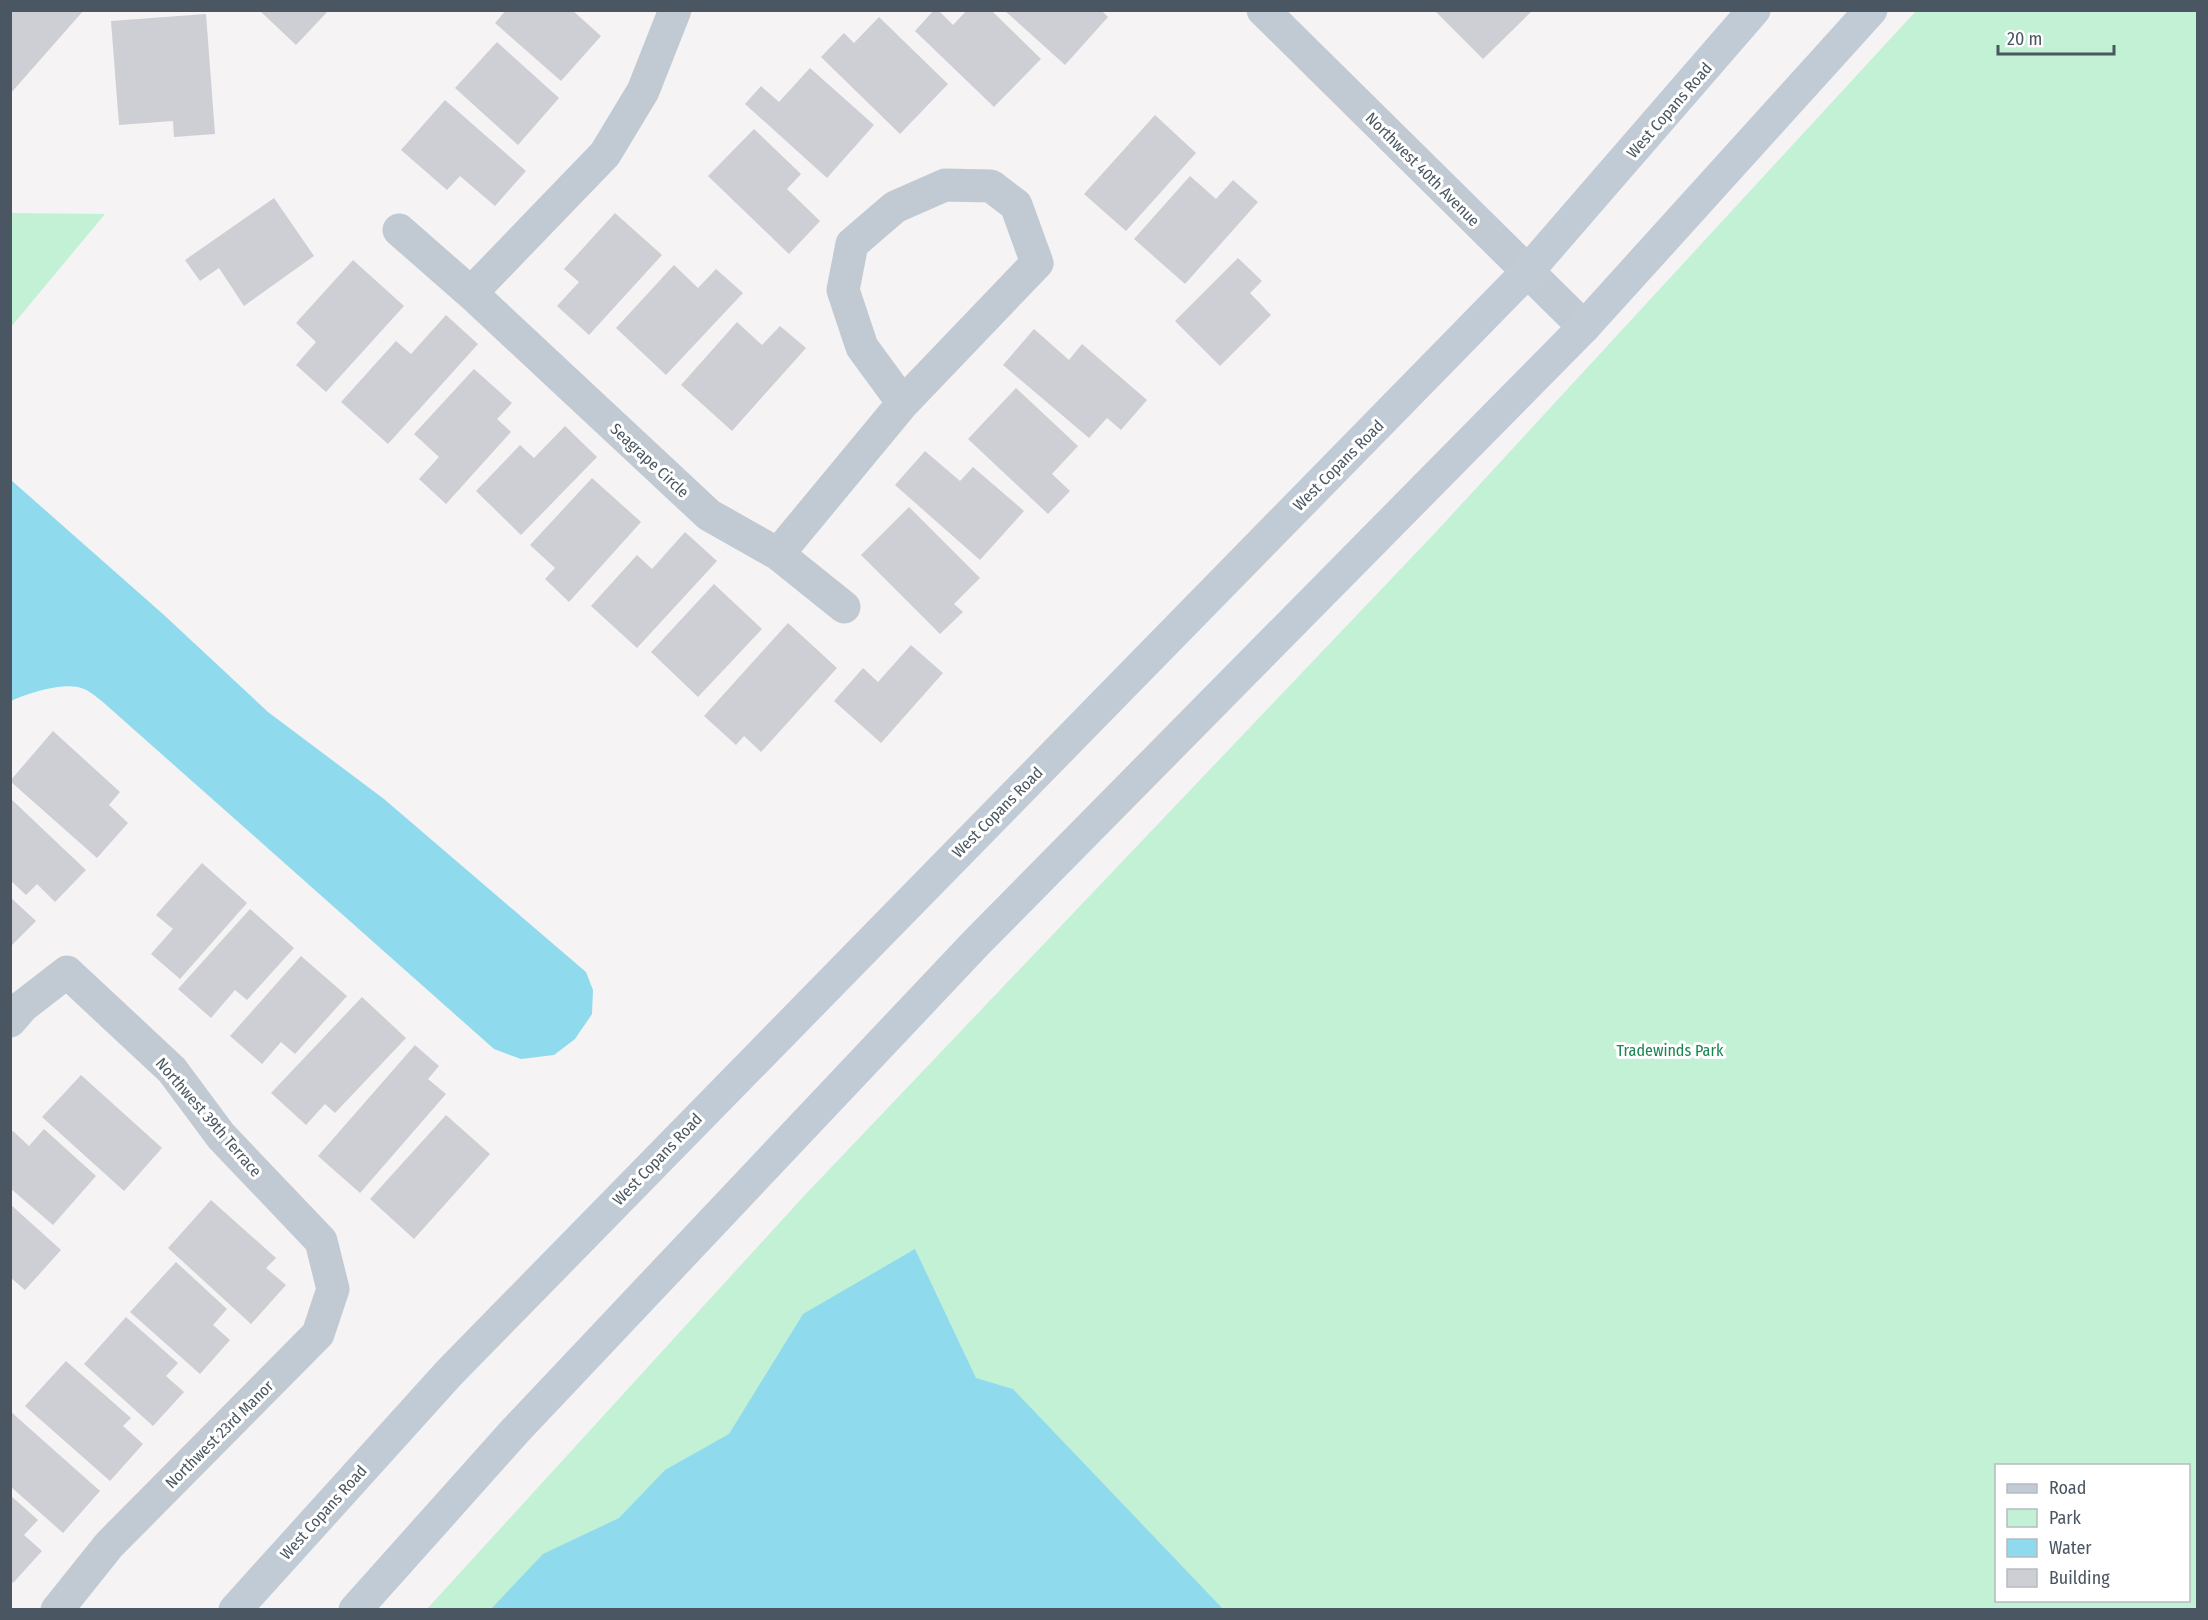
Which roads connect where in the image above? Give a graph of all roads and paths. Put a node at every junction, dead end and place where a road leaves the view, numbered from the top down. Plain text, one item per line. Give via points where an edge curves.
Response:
1 (675, 10) edge
2 (1263, 10) edge
3 (1754, 10) edge
4 (1871, 10) edge
5 (399, 230) dead end
6 (1527, 272) junction
7 (471, 293) junction
8 (1584, 327) junction
9 (903, 403) junction
10 (778, 554) junction
11 (844, 607) dead end
12 (10, 1021) edge
13 (321, 1241) joint
14 (57, 1610) edge
15 (235, 1610) edge
16 (355, 1610) edge

1 - 7 street via 643,91 605,154
2 - 6 street, Northwest 40th Avenue
3 - 6 main road, West Copans Road
4 - 8 main road
5 - 7 street, Seagrape Circle
6 - 8 street, Northwest 40th Avenue
6 - 15 main road, West Copans Road via 449,1373
7 - 10 street, Seagrape Circle via 709,515
8 - 16 main road via 976,943 515,1431
9 - 9 street via 1037,263 1016,205 991,186 945,185 895,207 852,244 843,290 862,347
9 - 10 street
10 - 11 street, Seagrape Circle
12 - 13 street, Northwest 39th Terrace via 67,972 172,1070 221,1136
13 - 14 street, Northwest 23rd Manor via 333,1289 318,1334 109,1545

